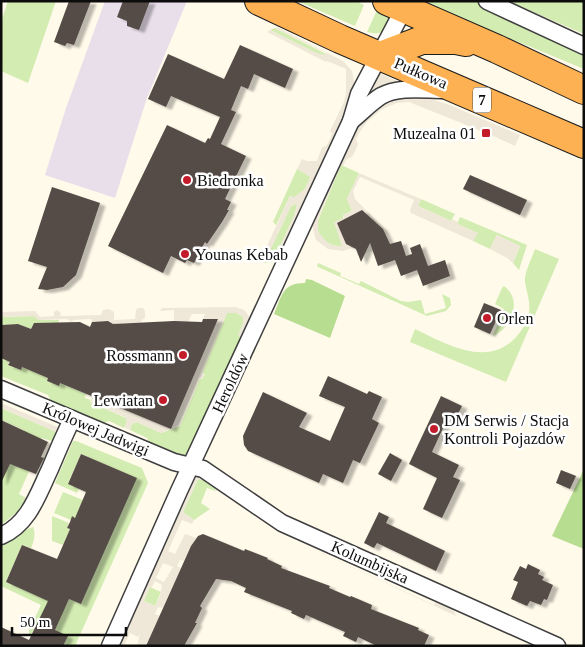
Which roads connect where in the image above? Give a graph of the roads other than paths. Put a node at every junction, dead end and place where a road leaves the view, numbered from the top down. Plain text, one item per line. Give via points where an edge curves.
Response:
1 (259, 1) edge
2 (487, 1) edge
3 (400, 4) edge
4 (584, 46) edge
5 (497, 49) junction
6 (380, 56) junction
7 (584, 90) edge
8 (462, 91) junction
9 (351, 121) junction
10 (584, 144) edge
11 (1, 389) edge
12 (72, 419) junction
13 (192, 466) junction
14 (1, 536) edge
15 (110, 646) edge
16 (557, 646) edge

1 - 6 highway, Pułkowa / 7
2 - 4 street
3 - 5 highway
3 - 6 street, Heroldów
5 - 6 highway via 456,40 422,40
5 - 7 highway
6 - 8 highway, Pułkowa / 7
6 - 9 street, Heroldów via 359,94
8 - 9 street, Heroldów via 415,89 391,92 374,101
8 - 10 highway, Pułkowa / 7
9 - 13 street, Heroldów
11 - 12 street, Królowej Jadwigi
12 - 13 street, Królowej Jadwigi via 174,462
12 - 14 street via 33,505 21,522
13 - 15 street, Heroldów
13 - 16 street, Kolumbijska via 210,473 282,523

